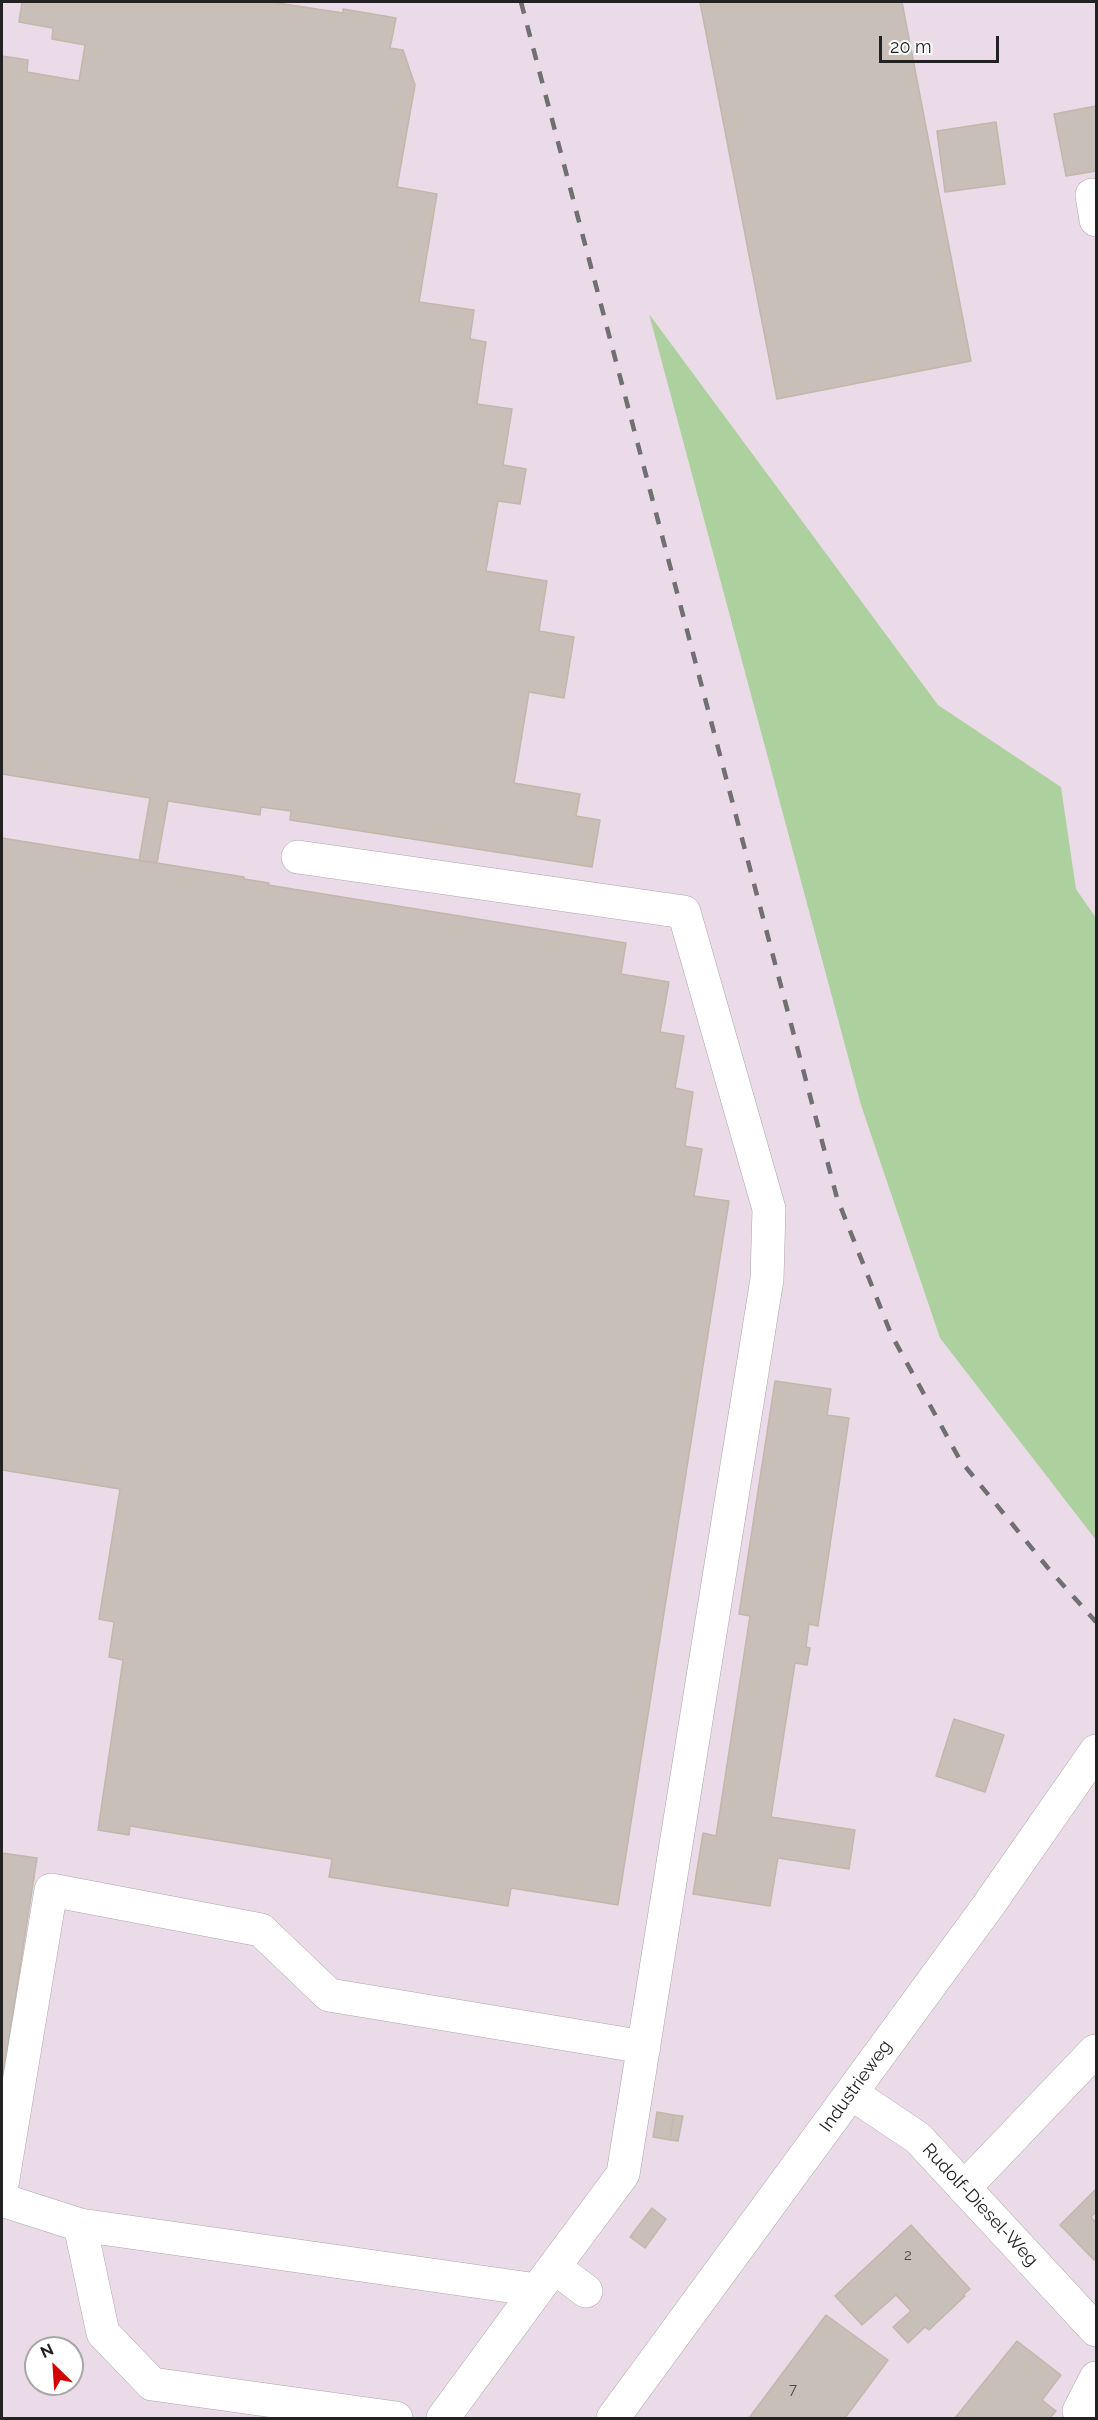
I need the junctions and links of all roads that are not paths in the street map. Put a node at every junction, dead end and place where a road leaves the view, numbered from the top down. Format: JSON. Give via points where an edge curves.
{"nodes":[{"id":1,"x":298,"y":857,"type":"dead end"},
{"id":2,"x":1096,"y":1751,"type":"edge"},
{"id":3,"x":644,"y":2047,"type":"junction"},
{"id":4,"x":1095,"y":2051,"type":"dead end"},
{"id":5,"x":851,"y":2093,"type":"junction"},
{"id":6,"x":2,"y":2185,"type":"edge"},
{"id":7,"x":964,"y":2188,"type":"junction"},
{"id":8,"x":2,"y":2200,"type":"edge"},
{"id":9,"x":80,"y":2225,"type":"junction"},
{"id":10,"x":546,"y":2279,"type":"junction"},
{"id":11,"x":586,"y":2290,"type":"dead end"},
{"id":12,"x":1096,"y":2330,"type":"edge"},
{"id":13,"x":1096,"y":2378,"type":"edge"},
{"id":14,"x":396,"y":2418,"type":"edge"},
{"id":15,"x":443,"y":2418,"type":"edge"},
{"id":16,"x":613,"y":2418,"type":"edge"},
{"id":17,"x":1082,"y":2418,"type":"edge"}],
"edges":[{"from":1,"to":3,"type":"street","via":[[684,912],[769,1209],[767,1279]]},
{"from":2,"to":5,"type":"street","name":"Industrieweg"},
{"from":3,"to":6,"type":"street","via":[[328,1995],[261,1930],[51,1890]]},
{"from":3,"to":10,"type":"street","via":[[623,2174]]},
{"from":4,"to":7,"type":"street"},
{"from":5,"to":7,"type":"street","name":"Rudolf-Diesel-Weg","via":[[918,2139]]},
{"from":5,"to":16,"type":"street","name":"Industrieweg"},
{"from":7,"to":12,"type":"street","name":"Rudolf-Diesel-Weg"},
{"from":8,"to":9,"type":"street"},
{"from":9,"to":10,"type":"street"},
{"from":9,"to":14,"type":"street","via":[[103,2333],[152,2384]]},
{"from":10,"to":11,"type":"street"},
{"from":10,"to":15,"type":"street"},
{"from":13,"to":17,"type":"street","via":[[1079,2411]]}]}
